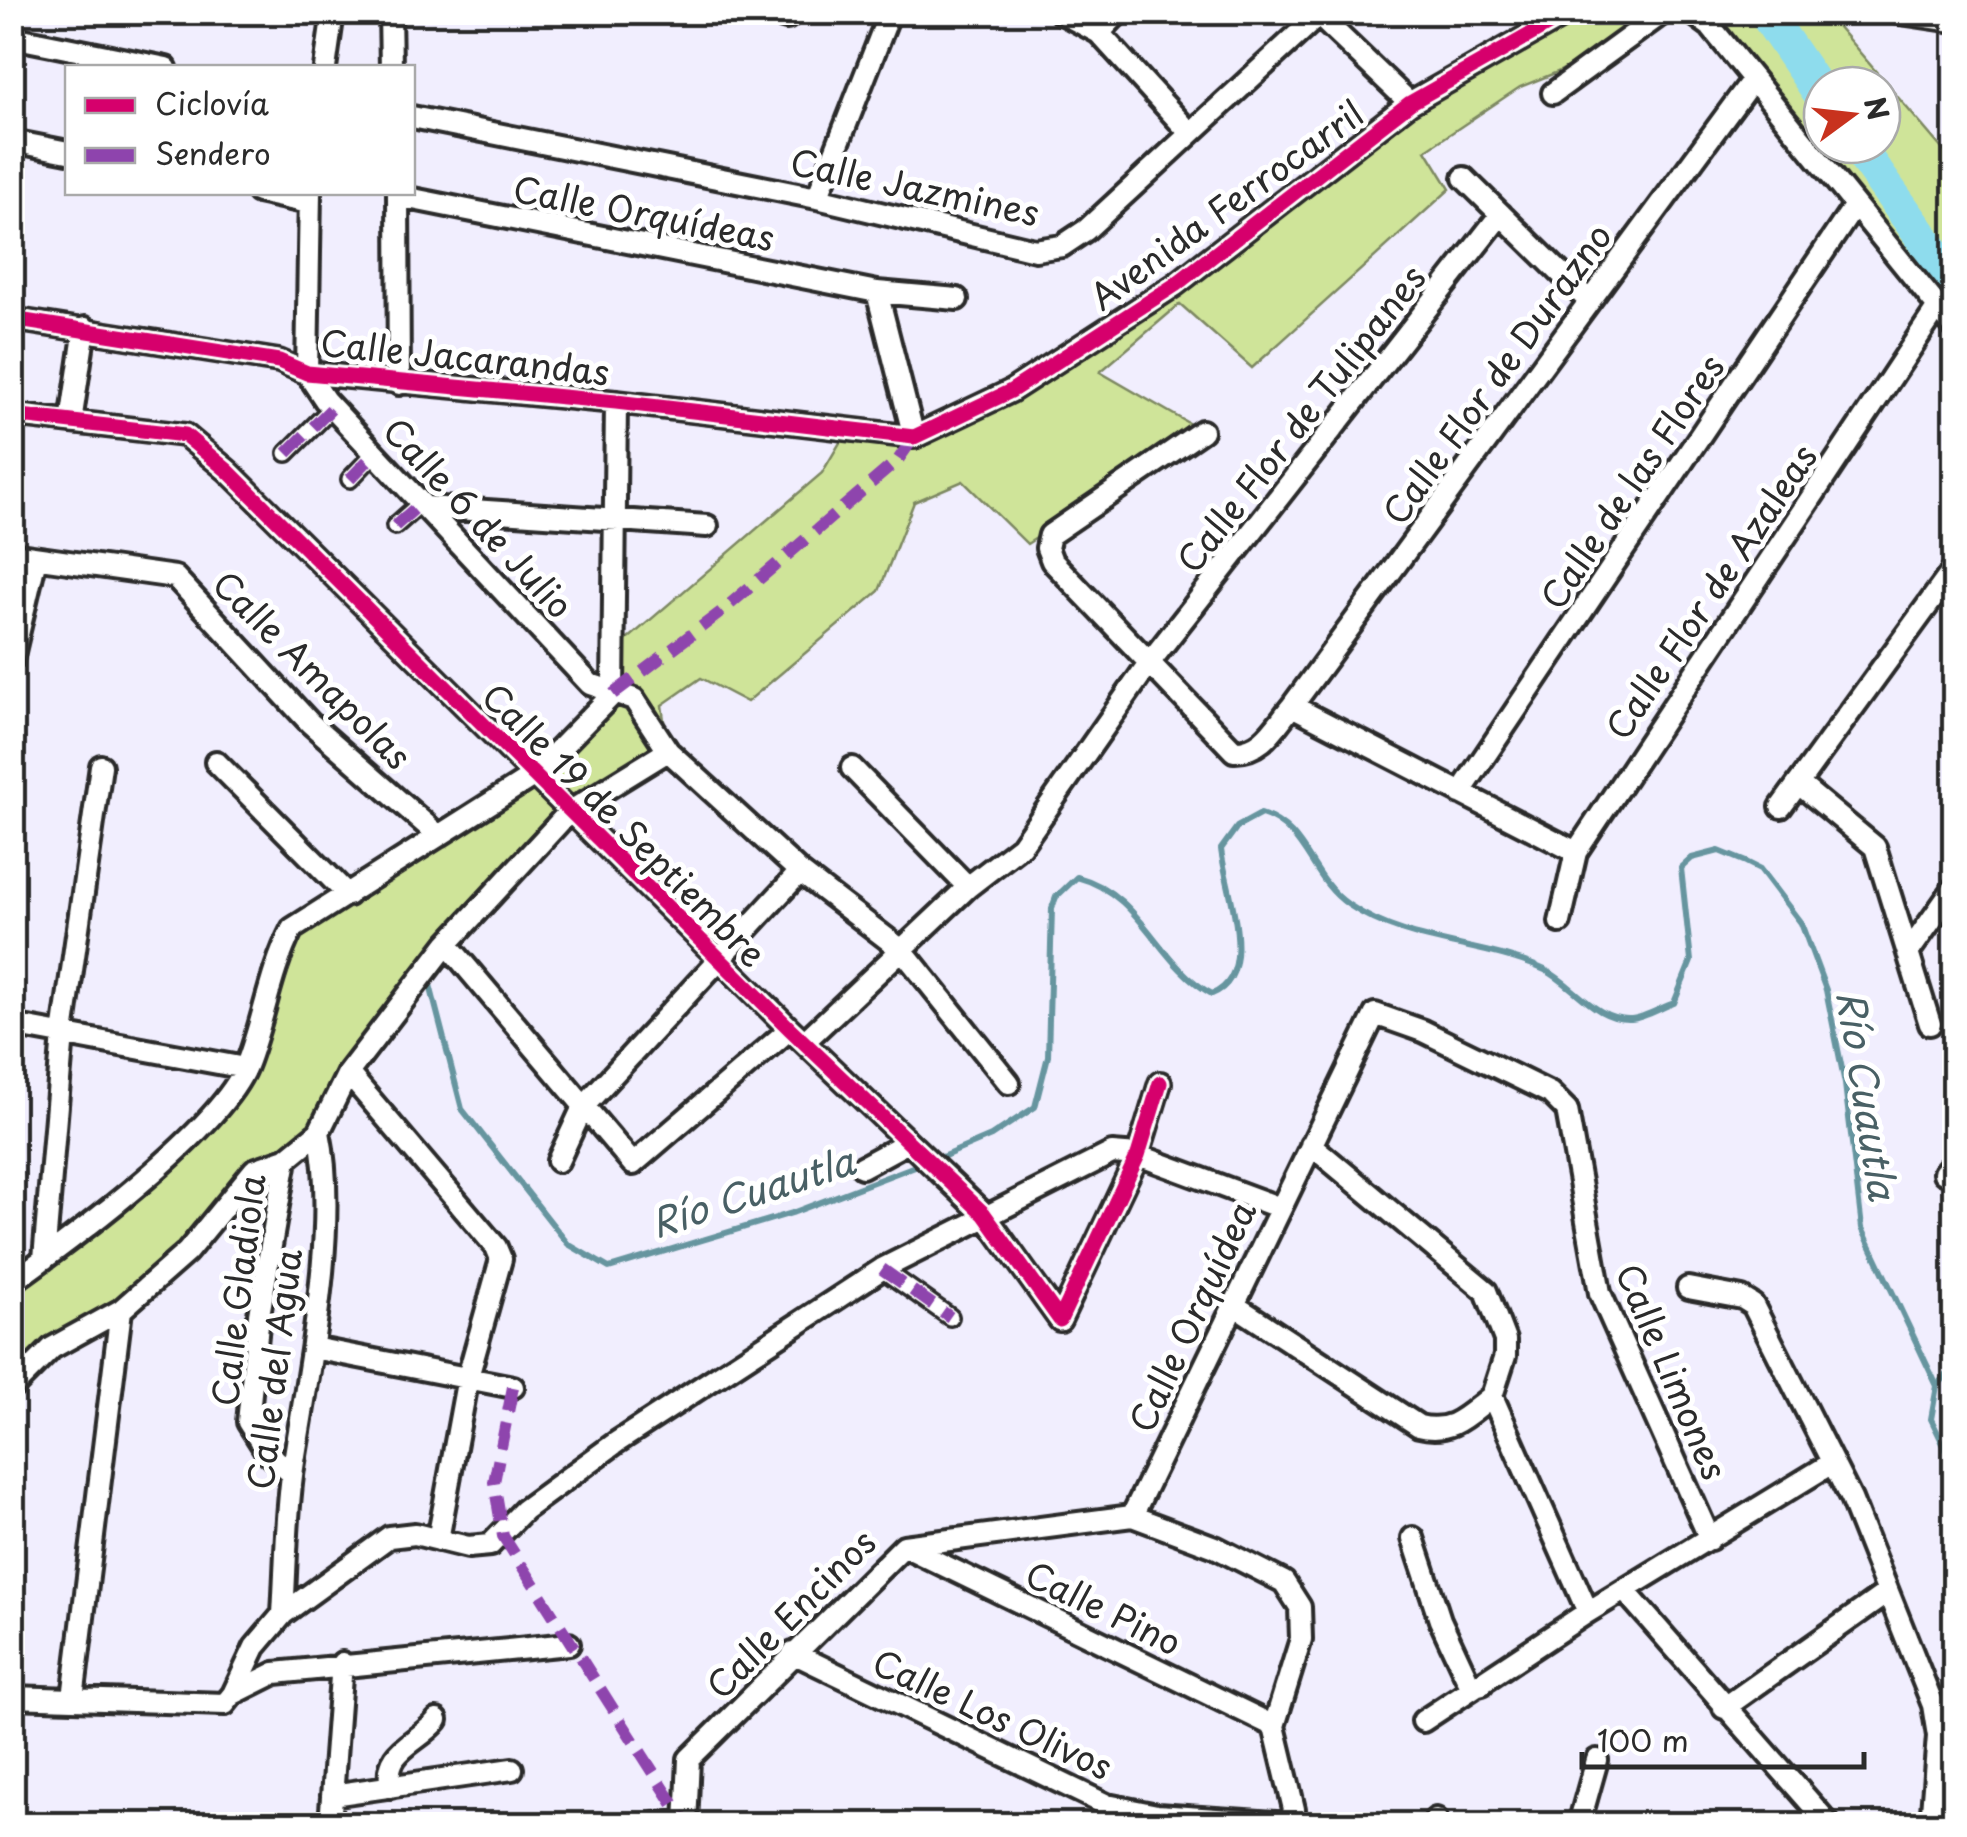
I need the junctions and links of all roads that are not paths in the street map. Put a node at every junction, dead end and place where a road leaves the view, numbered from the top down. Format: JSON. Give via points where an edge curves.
{"nodes":[{"id":1,"x":333,"y":12,"type":"edge"},
{"id":2,"x":390,"y":12,"type":"edge"},
{"id":3,"x":890,"y":12,"type":"edge"},
{"id":4,"x":1060,"y":12,"type":"edge"},
{"id":5,"x":1119,"y":12,"type":"edge"},
{"id":6,"x":1570,"y":12,"type":"edge"},
{"id":7,"x":1664,"y":12,"type":"edge"},
{"id":8,"x":1691,"y":12,"type":"edge"},
{"id":9,"x":1894,"y":12,"type":"edge"},
{"id":10,"x":1318,"y":14,"type":"edge"},
{"id":11,"x":1954,"y":21,"type":"edge"},
{"id":12,"x":1099,"y":32,"type":"junction"},
{"id":13,"x":12,"y":36,"type":"edge"},
{"id":14,"x":152,"y":65,"type":"edge"},
{"id":15,"x":325,"y":65,"type":"edge"},
{"id":16,"x":391,"y":65,"type":"edge"},
{"id":17,"x":1753,"y":79,"type":"junction"},
{"id":18,"x":1552,"y":93,"type":"dead end"},
{"id":19,"x":1410,"y":103,"type":"junction"},
{"id":20,"x":415,"y":118,"type":"edge"},
{"id":21,"x":1190,"y":133,"type":"junction"},
{"id":22,"x":12,"y":141,"type":"edge"},
{"id":23,"x":65,"y":151,"type":"edge"},
{"id":24,"x":1464,"y":178,"type":"dead end"},
{"id":25,"x":284,"y":195,"type":"edge"},
{"id":26,"x":398,"y":195,"type":"edge"},
{"id":27,"x":403,"y":195,"type":"edge"},
{"id":28,"x":309,"y":198,"type":"edge"},
{"id":29,"x":817,"y":198,"type":"junction"},
{"id":30,"x":1855,"y":205,"type":"junction"},
{"id":31,"x":1501,"y":214,"type":"junction"},
{"id":32,"x":877,"y":292,"type":"junction"},
{"id":33,"x":957,"y":299,"type":"dead end"},
{"id":34,"x":1589,"y":301,"type":"junction"},
{"id":35,"x":1938,"y":307,"type":"junction"},
{"id":36,"x":12,"y":319,"type":"edge"},
{"id":37,"x":1954,"y":327,"type":"edge"},
{"id":38,"x":85,"y":328,"type":"junction"},
{"id":39,"x":307,"y":373,"type":"junction"},
{"id":40,"x":399,"y":384,"type":"junction"},
{"id":41,"x":616,"y":402,"type":"junction"},
{"id":42,"x":332,"y":408,"type":"junction"},
{"id":43,"x":12,"y":415,"type":"edge"},
{"id":44,"x":71,"y":422,"type":"junction"},
{"id":45,"x":1202,"y":431,"type":"dead end"},
{"id":46,"x":914,"y":437,"type":"junction"},
{"id":47,"x":287,"y":453,"type":"dead end"},
{"id":48,"x":374,"y":453,"type":"junction"},
{"id":49,"x":350,"y":479,"type":"dead end"},
{"id":50,"x":424,"y":505,"type":"junction"},
{"id":51,"x":617,"y":518,"type":"junction"},
{"id":52,"x":395,"y":526,"type":"dead end"},
{"id":53,"x":707,"y":526,"type":"dead end"},
{"id":54,"x":12,"y":554,"type":"edge"},
{"id":55,"x":36,"y":558,"type":"junction"},
{"id":56,"x":1954,"y":569,"type":"edge"},
{"id":57,"x":12,"y":660,"type":"edge"},
{"id":58,"x":1149,"y":663,"type":"junction"},
{"id":59,"x":613,"y":694,"type":"junction"},
{"id":60,"x":1292,"y":706,"type":"junction"},
{"id":61,"x":668,"y":752,"type":"junction"},
{"id":62,"x":216,"y":762,"type":"dead end"},
{"id":63,"x":101,"y":766,"type":"dead end"},
{"id":64,"x":852,"y":768,"type":"dead end"},
{"id":65,"x":533,"y":776,"type":"junction"},
{"id":66,"x":1799,"y":784,"type":"junction"},
{"id":67,"x":1460,"y":793,"type":"junction"},
{"id":68,"x":1781,"y":807,"type":"dead end"},
{"id":69,"x":569,"y":812,"type":"junction"},
{"id":70,"x":439,"y":836,"type":"junction"},
{"id":71,"x":1576,"y":852,"type":"junction"},
{"id":72,"x":800,"y":872,"type":"junction"},
{"id":73,"x":968,"y":887,"type":"junction"},
{"id":74,"x":1954,"y":888,"type":"edge"},
{"id":75,"x":348,"y":896,"type":"junction"},
{"id":76,"x":1560,"y":922,"type":"dead end"},
{"id":77,"x":447,"y":944,"type":"junction"},
{"id":78,"x":902,"y":951,"type":"junction"},
{"id":79,"x":1908,"y":954,"type":"junction"},
{"id":80,"x":717,"y":957,"type":"junction"},
{"id":81,"x":1930,"y":1024,"type":"dead end"},
{"id":82,"x":12,"y":1025,"type":"edge"},
{"id":83,"x":63,"y":1034,"type":"junction"},
{"id":84,"x":797,"y":1036,"type":"junction"},
{"id":85,"x":245,"y":1068,"type":"junction"},
{"id":86,"x":348,"y":1073,"type":"junction"},
{"id":87,"x":1160,"y":1083,"type":"dead end"},
{"id":88,"x":1010,"y":1084,"type":"dead end"},
{"id":89,"x":583,"y":1106,"type":"junction"},
{"id":90,"x":319,"y":1132,"type":"junction"},
{"id":91,"x":908,"y":1142,"type":"junction"},
{"id":92,"x":1311,"y":1145,"type":"junction"},
{"id":93,"x":1138,"y":1155,"type":"junction"},
{"id":94,"x":286,"y":1159,"type":"junction"},
{"id":95,"x":558,"y":1161,"type":"dead end"},
{"id":96,"x":862,"y":1167,"type":"dead end"},
{"id":97,"x":1278,"y":1207,"type":"junction"},
{"id":98,"x":984,"y":1214,"type":"junction"},
{"id":99,"x":44,"y":1259,"type":"junction"},
{"id":100,"x":882,"y":1269,"type":"junction"},
{"id":101,"x":12,"y":1282,"type":"edge"},
{"id":102,"x":1688,"y":1288,"type":"dead end"},
{"id":103,"x":1234,"y":1304,"type":"junction"},
{"id":104,"x":122,"y":1310,"type":"junction"},
{"id":105,"x":950,"y":1317,"type":"dead end"},
{"id":106,"x":313,"y":1348,"type":"junction"},
{"id":107,"x":468,"y":1377,"type":"junction"},
{"id":108,"x":513,"y":1387,"type":"dead end"},
{"id":109,"x":12,"y":1388,"type":"edge"},
{"id":110,"x":1492,"y":1396,"type":"junction"},
{"id":111,"x":1832,"y":1463,"type":"junction"},
{"id":112,"x":292,"y":1474,"type":"junction"},
{"id":113,"x":1132,"y":1516,"type":"junction"},
{"id":114,"x":1413,"y":1538,"type":"dead end"},
{"id":115,"x":1710,"y":1539,"type":"junction"},
{"id":116,"x":438,"y":1540,"type":"junction"},
{"id":117,"x":904,"y":1546,"type":"junction"},
{"id":118,"x":1624,"y":1590,"type":"junction"},
{"id":119,"x":1888,"y":1592,"type":"junction"},
{"id":120,"x":1588,"y":1612,"type":"junction"},
{"id":121,"x":283,"y":1614,"type":"junction"},
{"id":122,"x":569,"y":1644,"type":"dead end"},
{"id":123,"x":254,"y":1648,"type":"junction"},
{"id":124,"x":793,"y":1653,"type":"junction"},
{"id":125,"x":342,"y":1663,"type":"junction"},
{"id":126,"x":275,"y":1673,"type":"junction"},
{"id":127,"x":1482,"y":1684,"type":"junction"},
{"id":128,"x":233,"y":1694,"type":"junction"},
{"id":129,"x":12,"y":1697,"type":"edge"},
{"id":130,"x":73,"y":1698,"type":"junction"},
{"id":131,"x":1724,"y":1708,"type":"junction"},
{"id":132,"x":437,"y":1720,"type":"dead end"},
{"id":133,"x":1422,"y":1722,"type":"dead end"},
{"id":134,"x":1274,"y":1726,"type":"junction"},
{"id":135,"x":1597,"y":1760,"type":"dead end"},
{"id":136,"x":512,"y":1769,"type":"dead end"},
{"id":137,"x":391,"y":1787,"type":"junction"},
{"id":138,"x":332,"y":1796,"type":"junction"},
{"id":139,"x":686,"y":1823,"type":"edge"},
{"id":140,"x":330,"y":1824,"type":"edge"},
{"id":141,"x":656,"y":1824,"type":"edge"},
{"id":142,"x":1290,"y":1824,"type":"edge"},
{"id":143,"x":1579,"y":1824,"type":"edge"},
{"id":144,"x":1829,"y":1824,"type":"edge"},
{"id":145,"x":1931,"y":1824,"type":"edge"}],
"edges":[{"from":1,"to":15,"type":"street"},
{"from":2,"to":16,"type":"street"},
{"from":3,"to":29,"type":"street"},
{"from":4,"to":12,"type":"street"},
{"from":5,"to":12,"type":"street"},
{"from":6,"to":19,"type":"street","name":"Avenida Ferrocarril"},
{"from":7,"to":18,"type":"street"},
{"from":8,"to":17,"type":"street"},
{"from":9,"to":11,"type":"street"},
{"from":10,"to":19,"type":"street"},
{"from":10,"to":21,"type":"street","name":"Calle Jazmines"},
{"from":12,"to":21,"type":"street"},
{"from":13,"to":14,"type":"street"},
{"from":17,"to":30,"type":"street"},
{"from":17,"to":34,"type":"street","name":"Calle Flor de Durazno"},
{"from":19,"to":46,"type":"street","name":"Avenida Ferrocarril","via":[[1175,285],[1011,391]]},
{"from":20,"to":29,"type":"street","name":"Calle Jazmines"},
{"from":21,"to":29,"type":"street","name":"Calle Jazmines","via":[[1062,246],[1035,250]]},
{"from":22,"to":23,"type":"street"},
{"from":24,"to":31,"type":"street"},
{"from":25,"to":28,"type":"street"},
{"from":26,"to":40,"type":"street"},
{"from":27,"to":32,"type":"street","name":"Calle Orquídeas"},
{"from":28,"to":39,"type":"street"},
{"from":30,"to":35,"type":"street"},
{"from":30,"to":67,"type":"street","name":"Calle de las Flores"},
{"from":31,"to":34,"type":"street"},
{"from":31,"to":58,"type":"street","name":"Calle Flor de Tulipanes"},
{"from":32,"to":33,"type":"street","name":"Calle Orquídeas"},
{"from":32,"to":46,"type":"street"},
{"from":34,"to":60,"type":"street","name":"Calle Flor de Durazno"},
{"from":35,"to":37,"type":"street"},
{"from":35,"to":71,"type":"street","name":"Calle Flor de Azaleas"},
{"from":36,"to":38,"type":"street","name":"Calle Jacarandas"},
{"from":38,"to":39,"type":"street","name":"Calle Jacarandas","via":[[279,361]]},
{"from":38,"to":44,"type":"street"},
{"from":39,"to":40,"type":"street","name":"Calle Jacarandas"},
{"from":39,"to":42,"type":"street","name":"Calle 6 de Julio"},
{"from":40,"to":41,"type":"street","name":"Calle Jacarandas"},
{"from":41,"to":46,"type":"street","name":"Calle Jacarandas"},
{"from":41,"to":51,"type":"street"},
{"from":42,"to":47,"type":"street"},
{"from":42,"to":48,"type":"street","name":"Calle 6 de Julio"},
{"from":43,"to":44,"type":"street","name":"Calle 19 de Septiembre"},
{"from":44,"to":65,"type":"street","name":"Calle 19 de Septiembre","via":[[186,435]]},
{"from":45,"to":58,"type":"street","via":[[1050,535],[1047,548]]},
{"from":48,"to":49,"type":"street"},
{"from":48,"to":50,"type":"street","name":"Calle 6 de Julio"},
{"from":50,"to":51,"type":"street"},
{"from":50,"to":52,"type":"street"},
{"from":50,"to":59,"type":"street","name":"Calle 6 de Julio","via":[[590,684]]},
{"from":51,"to":53,"type":"street"},
{"from":51,"to":59,"type":"street"},
{"from":54,"to":55,"type":"street","name":"Calle Amapolas"},
{"from":55,"to":57,"type":"street"},
{"from":55,"to":70,"type":"street","name":"Calle Amapolas","via":[[175,577],[310,723]]},
{"from":56,"to":66,"type":"street"},
{"from":58,"to":60,"type":"street","name":"Calle Flor de Durazno","via":[[1234,751],[1257,748]]},
{"from":58,"to":73,"type":"street","name":"Calle Flor de Tulipanes","via":[[1021,846]]},
{"from":59,"to":61,"type":"street","name":"Calle 6 de Julio","via":[[634,699]]},
{"from":59,"to":65,"type":"street"},
{"from":60,"to":67,"type":"street"},
{"from":61,"to":69,"type":"street"},
{"from":61,"to":72,"type":"street","name":"Calle 6 de Julio"},
{"from":62,"to":75,"type":"street"},
{"from":63,"to":83,"type":"street"},
{"from":64,"to":73,"type":"street"},
{"from":65,"to":69,"type":"street","name":"Calle 19 de Septiembre"},
{"from":65,"to":70,"type":"street"},
{"from":66,"to":68,"type":"street"},
{"from":66,"to":79,"type":"street","via":[[1875,847]]},
{"from":67,"to":71,"type":"street"},
{"from":69,"to":77,"type":"street"},
{"from":69,"to":80,"type":"street","name":"Calle 19 de Septiembre"},
{"from":70,"to":75,"type":"street"},
{"from":71,"to":76,"type":"street","name":"Calle Flor de Azaleas"},
{"from":72,"to":78,"type":"street","name":"Calle 6 de Julio"},
{"from":72,"to":80,"type":"street"},
{"from":73,"to":78,"type":"street","name":"Calle Flor de Tulipanes"},
{"from":74,"to":79,"type":"street"},
{"from":75,"to":85,"type":"street","via":[[292,929],[274,965]]},
{"from":77,"to":86,"type":"street"},
{"from":77,"to":89,"type":"street"},
{"from":78,"to":84,"type":"street","name":"Calle Flor de Tulipanes"},
{"from":78,"to":88,"type":"street","name":"Calle 6 de Julio"},
{"from":79,"to":81,"type":"street"},
{"from":80,"to":84,"type":"street","name":"Calle 19 de Septiembre"},
{"from":80,"to":89,"type":"street"},
{"from":82,"to":83,"type":"street"},
{"from":83,"to":85,"type":"street"},
{"from":83,"to":99,"type":"street"},
{"from":84,"to":89,"type":"street","name":"Calle Flor de Tulipanes","via":[[634,1164]]},
{"from":84,"to":91,"type":"street","name":"Calle 19 de Septiembre"},
{"from":85,"to":99,"type":"street","via":[[219,1106],[132,1190]]},
{"from":86,"to":90,"type":"street"},
{"from":86,"to":107,"type":"street","via":[[496,1247],[500,1274]]},
{"from":87,"to":93,"type":"street"},
{"from":89,"to":95,"type":"street"},
{"from":90,"to":94,"type":"street"},
{"from":90,"to":106,"type":"street","name":"Calle del Agua","via":[[327,1170]]},
{"from":91,"to":96,"type":"street"},
{"from":91,"to":98,"type":"street","name":"Calle 19 de Septiembre"},
{"from":92,"to":97,"type":"street","name":"Calle Orquídea"},
{"from":92,"to":110,"type":"street","via":[[1486,1291],[1505,1356]]},
{"from":92,"to":115,"type":"street","name":"Calle Limones","via":[[1375,1014],[1423,1031],[1558,1102],[1572,1128],[1600,1294]]},
{"from":93,"to":97,"type":"street"},
{"from":93,"to":98,"type":"street","via":[[1112,1153]]},
{"from":93,"to":98,"type":"street","name":"Calle 19 de Septiembre","via":[[1060,1320]]},
{"from":94,"to":104,"type":"street","via":[[254,1170],[187,1252]]},
{"from":94,"to":112,"type":"street","name":"Calle Gladiola","via":[[248,1422]]},
{"from":97,"to":103,"type":"street","name":"Calle Orquídea"},
{"from":98,"to":100,"type":"street"},
{"from":99,"to":101,"type":"street"},
{"from":100,"to":105,"type":"street"},
{"from":100,"to":116,"type":"street","via":[[618,1442],[524,1510],[490,1545]]},
{"from":102,"to":111,"type":"street","via":[[1753,1305]]},
{"from":103,"to":110,"type":"street","via":[[1419,1426],[1452,1428]]},
{"from":103,"to":113,"type":"street","name":"Calle Orquídea"},
{"from":104,"to":109,"type":"street","via":[[52,1348]]},
{"from":104,"to":130,"type":"street"},
{"from":106,"to":107,"type":"street"},
{"from":106,"to":112,"type":"street","name":"Calle del Agua"},
{"from":107,"to":108,"type":"street"},
{"from":107,"to":116,"type":"street"},
{"from":110,"to":120,"type":"street"},
{"from":111,"to":115,"type":"street"},
{"from":111,"to":119,"type":"street"},
{"from":112,"to":121,"type":"street","name":"Calle del Agua"},
{"from":113,"to":117,"type":"street","name":"Calle Encinos"},
{"from":113,"to":134,"type":"street","name":"Calle Encinos","via":[[1215,1546],[1284,1582],[1300,1607],[1300,1639]]},
{"from":114,"to":127,"type":"street","via":[[1470,1687]]},
{"from":115,"to":118,"type":"street"},
{"from":116,"to":121,"type":"street","via":[[415,1534],[389,1538]]},
{"from":117,"to":124,"type":"street","name":"Calle Encinos"},
{"from":117,"to":134,"type":"street","name":"Calle Pino"},
{"from":118,"to":120,"type":"street"},
{"from":118,"to":131,"type":"street"},
{"from":119,"to":131,"type":"street"},
{"from":119,"to":145,"type":"street","via":[[1933,1705],[1938,1736]]},
{"from":120,"to":127,"type":"street"},
{"from":121,"to":123,"type":"street"},
{"from":122,"to":125,"type":"street"},
{"from":123,"to":126,"type":"street"},
{"from":123,"to":128,"type":"street"},
{"from":124,"to":139,"type":"street","name":"Calle Encinos","via":[[689,1759]]},
{"from":124,"to":142,"type":"street","name":"Calle Los Olivos","via":[[1107,1804]]},
{"from":125,"to":126,"type":"street"},
{"from":125,"to":138,"type":"street"},
{"from":126,"to":128,"type":"street"},
{"from":127,"to":133,"type":"street"},
{"from":128,"to":130,"type":"street","via":[[225,1704]]},
{"from":129,"to":130,"type":"street"},
{"from":131,"to":144,"type":"street"},
{"from":132,"to":137,"type":"street","via":[[392,1759]]},
{"from":134,"to":142,"type":"street","via":[[1294,1808]]},
{"from":135,"to":143,"type":"street"},
{"from":136,"to":137,"type":"street"},
{"from":137,"to":138,"type":"street"},
{"from":138,"to":140,"type":"street"},
{"from":139,"to":141,"type":"street"}]}
